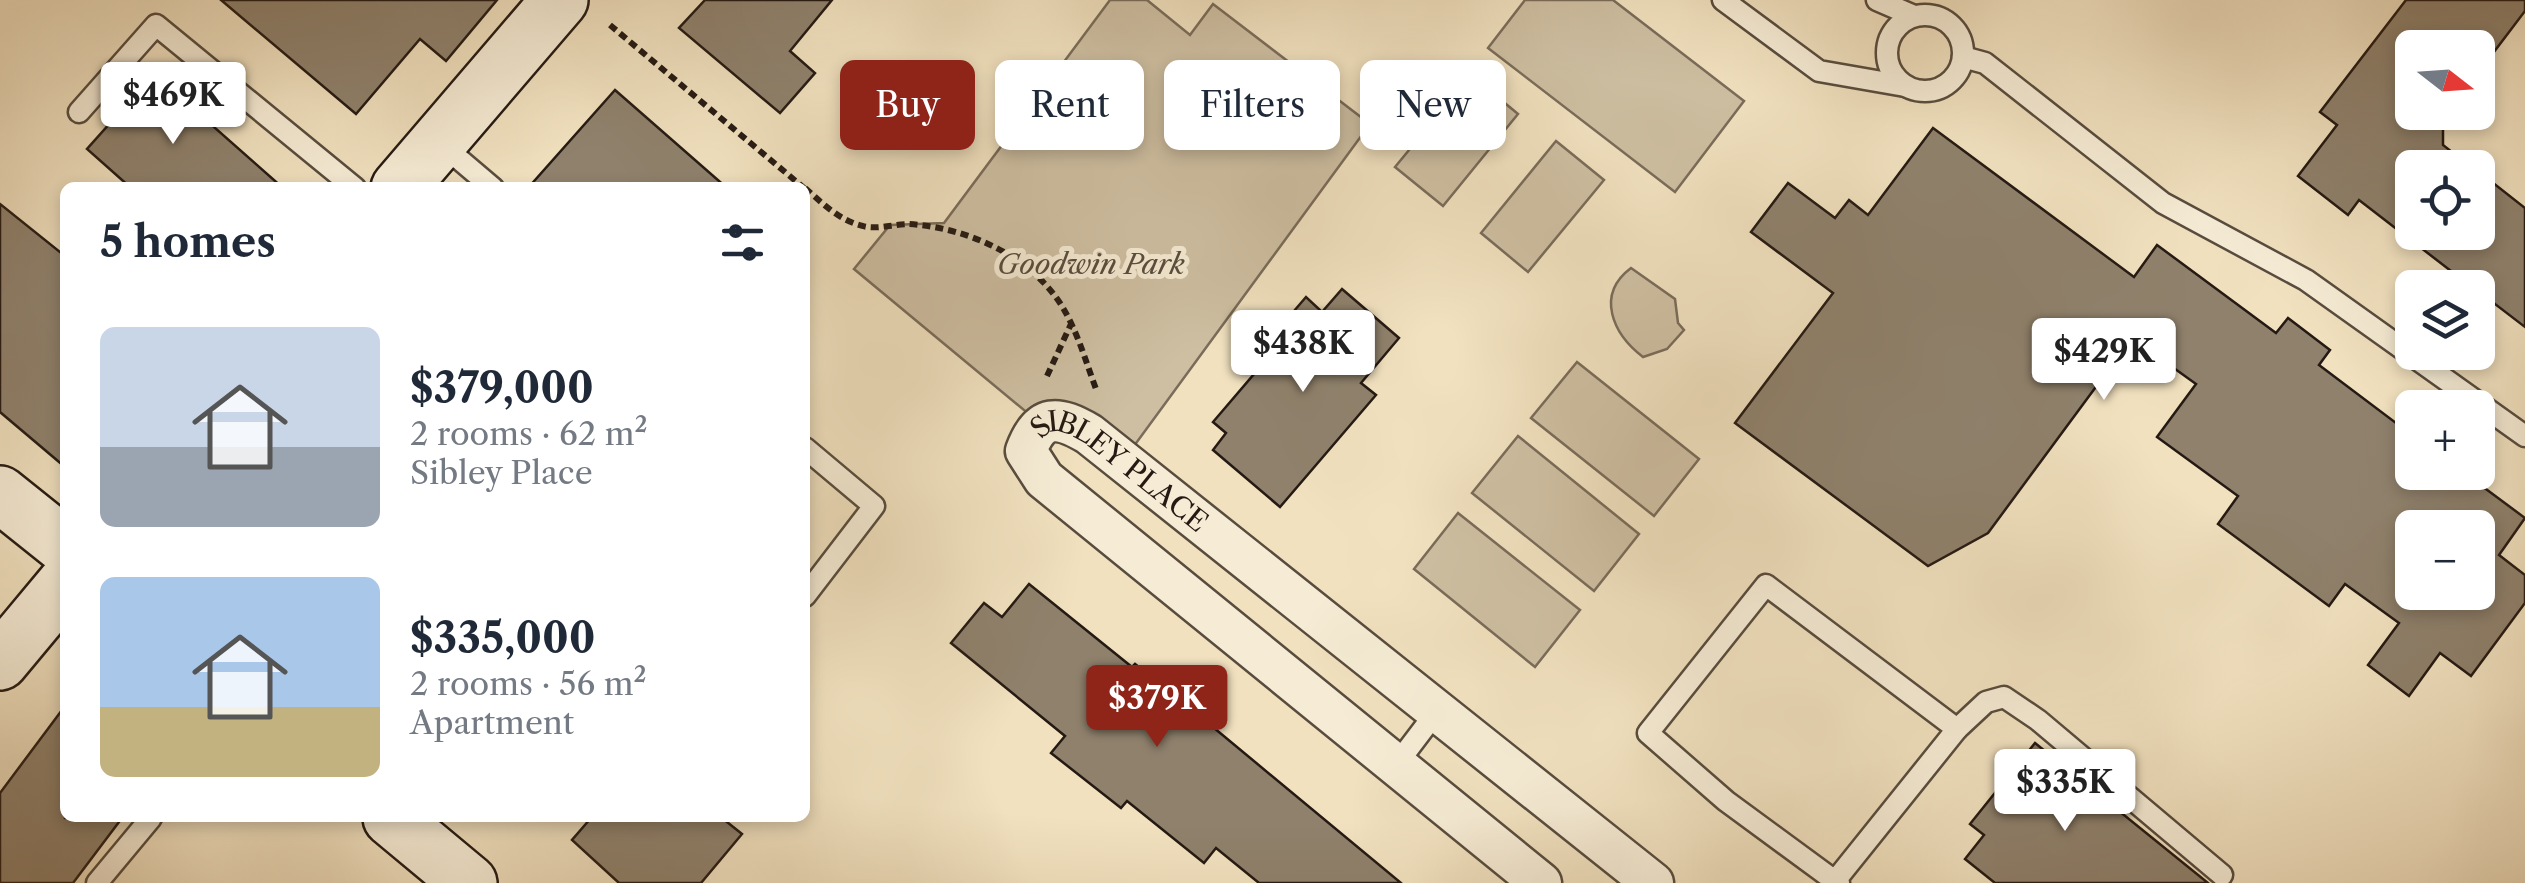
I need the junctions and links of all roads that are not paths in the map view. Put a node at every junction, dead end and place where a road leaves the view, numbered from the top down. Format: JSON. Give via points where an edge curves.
{"nodes":[{"id":1,"x":560,"y":0,"type":"edge"},
{"id":2,"x":1723,"y":0,"type":"edge"},
{"id":3,"x":1877,"y":0,"type":"edge"},
{"id":4,"x":1924,"y":10,"type":"edge"},
{"id":5,"x":1963,"y":56,"type":"junction"},
{"id":6,"x":1904,"y":86,"type":"junction"},
{"id":7,"x":80,"y":112,"type":"dead end"},
{"id":8,"x":438,"y":142,"type":"junction"},
{"id":9,"x":348,"y":182,"type":"edge"},
{"id":10,"x":404,"y":182,"type":"edge"},
{"id":11,"x":486,"y":182,"type":"edge"},
{"id":12,"x":2525,"y":436,"type":"edge"},
{"id":13,"x":810,"y":452,"type":"edge"},
{"id":14,"x":0,"y":494,"type":"edge"},
{"id":15,"x":60,"y":542,"type":"edge"},
{"id":16,"x":810,"y":589,"type":"edge"},
{"id":17,"x":60,"y":590,"type":"edge"},
{"id":18,"x":0,"y":662,"type":"edge"},
{"id":19,"x":1438,"y":711,"type":"junction"},
{"id":20,"x":1957,"y":729,"type":"junction"},
{"id":21,"x":1396,"y":766,"type":"junction"},
{"id":22,"x":148,"y":822,"type":"edge"},
{"id":23,"x":396,"y":822,"type":"edge"},
{"id":24,"x":2222,"y":875,"type":"dead end"},
{"id":25,"x":1837,"y":882,"type":"edge"},
{"id":26,"x":97,"y":883,"type":"edge"},
{"id":27,"x":469,"y":883,"type":"edge"},
{"id":28,"x":1542,"y":883,"type":"edge"},
{"id":29,"x":1653,"y":883,"type":"edge"}],
"edges":[{"from":1,"to":8,"type":"street"},
{"from":2,"to":6,"type":"lane","via":[[1819,71]]},
{"from":3,"to":4,"type":"lane"},
{"from":4,"to":5,"type":"lane","via":[[1951,25]]},
{"from":4,"to":6,"type":"lane","via":[[1902,22],[1888,42],[1889,67]]},
{"from":5,"to":6,"type":"lane","via":[[1958,73],[1940,89]]},
{"from":5,"to":12,"type":"lane","via":[[1985,63],[2163,204],[2306,280]]},
{"from":7,"to":9,"type":"lane","via":[[156,24]]},
{"from":8,"to":10,"type":"street"},
{"from":8,"to":11,"type":"lane"},
{"from":13,"to":16,"type":"lane","via":[[874,506]]},
{"from":14,"to":15,"type":"street"},
{"from":17,"to":18,"type":"street"},
{"from":19,"to":21,"type":"lane"},
{"from":19,"to":21,"type":"street","name":"SIBLEY PLACE","via":[[1090,434],[1066,421],[1047,421],[1033,432],[1026,451],[1044,480]]},
{"from":19,"to":29,"type":"street","name":"SIBLEY PLACE"},
{"from":20,"to":24,"type":"lane","via":[[1986,702],[2004,697]]},
{"from":20,"to":25,"type":"lane"},
{"from":20,"to":25,"type":"lane","via":[[1766,585],[1648,733],[1726,801]]},
{"from":21,"to":28,"type":"street","name":"SIBLEY PLACE"},
{"from":22,"to":26,"type":"lane"},
{"from":23,"to":27,"type":"street"}]}
